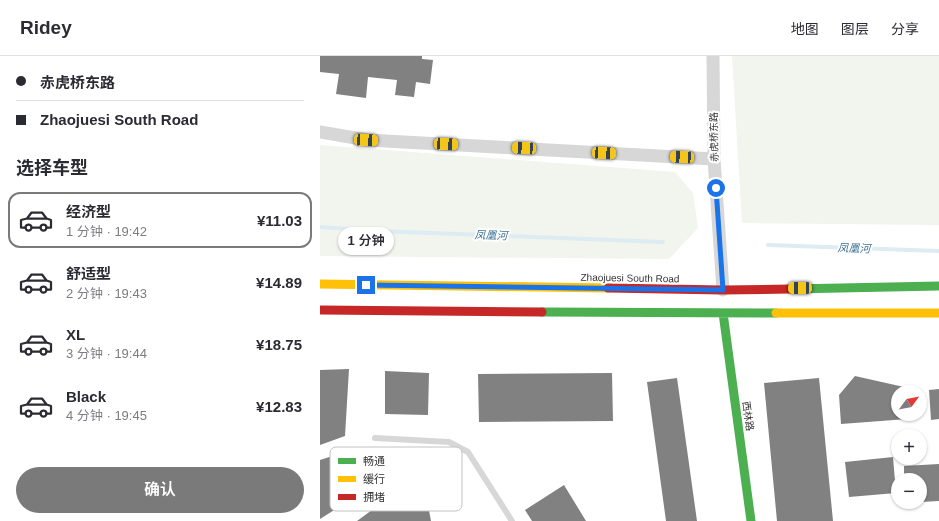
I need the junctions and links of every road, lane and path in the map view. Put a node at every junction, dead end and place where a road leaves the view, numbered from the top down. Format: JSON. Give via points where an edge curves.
{"nodes":[{"id":1,"x":713,"y":56,"type":"edge"},
{"id":2,"x":320,"y":132,"type":"edge"},
{"id":3,"x":714,"y":159,"type":"junction"},
{"id":4,"x":320,"y":284,"type":"edge"},
{"id":5,"x":939,"y":286,"type":"edge"},
{"id":6,"x":723,"y":290,"type":"junction"},
{"id":7,"x":320,"y":310,"type":"edge"},
{"id":8,"x":723,"y":313,"type":"junction"},
{"id":9,"x":939,"y":313,"type":"edge"},
{"id":10,"x":375,"y":438,"type":"dead end"},
{"id":11,"x":458,"y":447,"type":"edge"},
{"id":12,"x":462,"y":449,"type":"edge"},
{"id":13,"x":512,"y":521,"type":"edge"},
{"id":14,"x":751,"y":521,"type":"edge"}],
"edges":[{"from":1,"to":3,"type":"street","name":"赤虎桥东路"},
{"from":2,"to":3,"type":"street","via":[[366,140]]},
{"from":3,"to":6,"type":"street","name":"赤虎桥东路"},
{"from":4,"to":6,"type":"main road","name":"Zhaojuesi South Road"},
{"from":5,"to":6,"type":"main road","name":"Zhaojuesi South Road"},
{"from":7,"to":8,"type":"main road"},
{"from":8,"to":9,"type":"main road"},
{"from":8,"to":14,"type":"main road","name":"西林路"},
{"from":10,"to":11,"type":"lane","via":[[449,442]]},
{"from":12,"to":13,"type":"lane","via":[[468,452]]}]}
